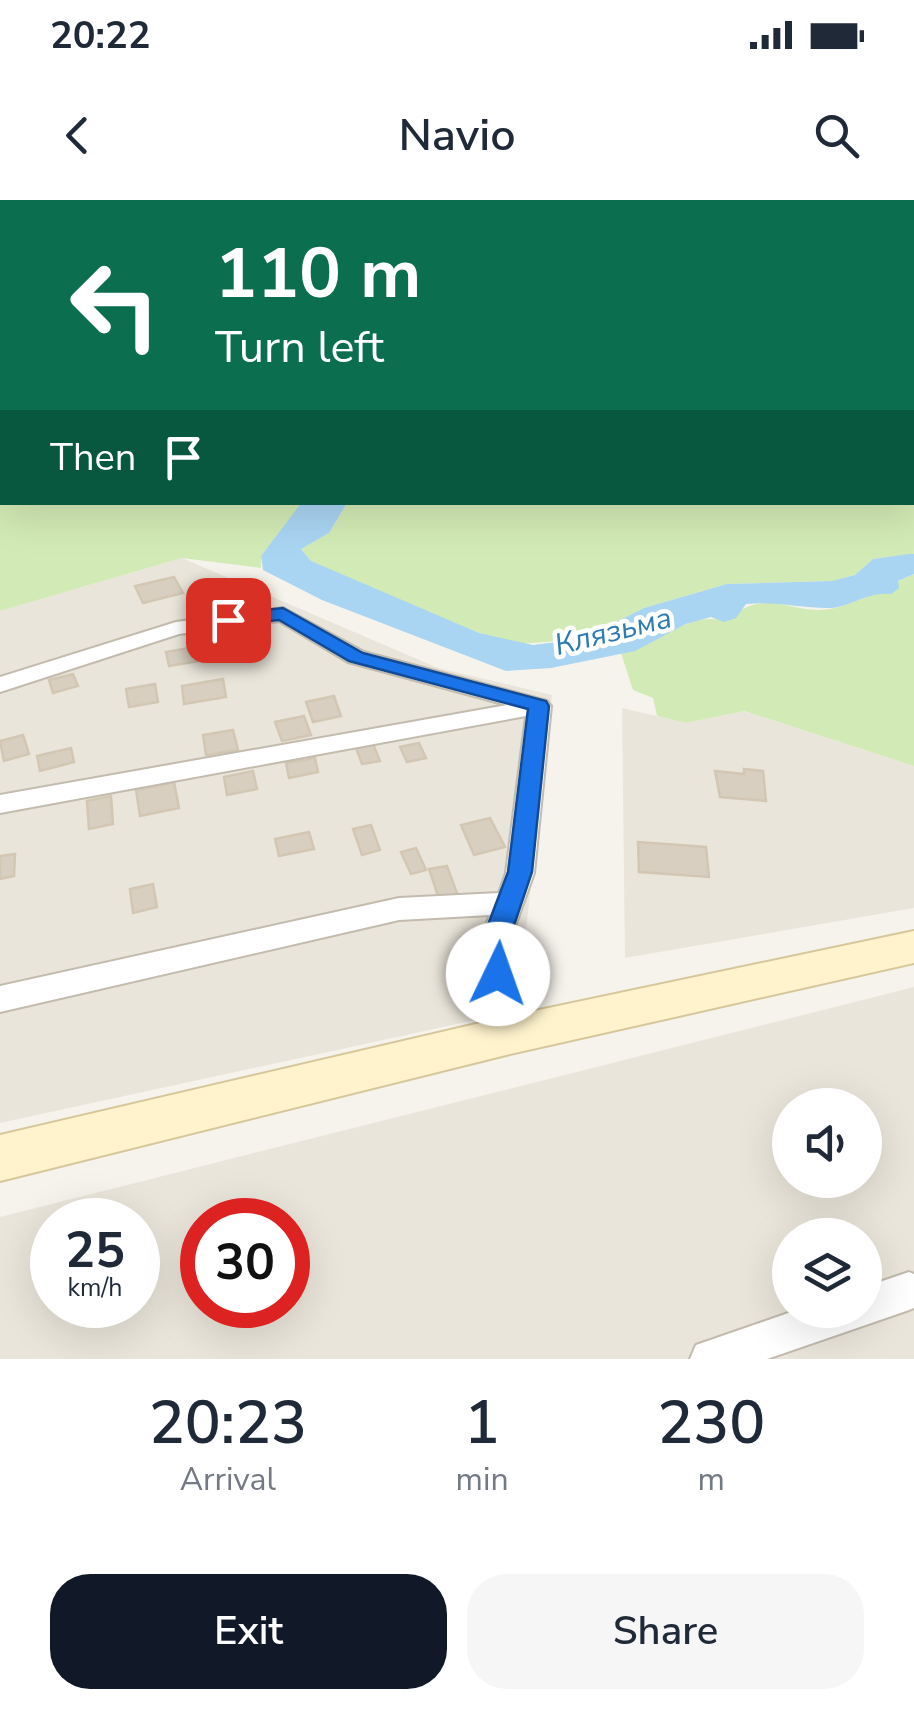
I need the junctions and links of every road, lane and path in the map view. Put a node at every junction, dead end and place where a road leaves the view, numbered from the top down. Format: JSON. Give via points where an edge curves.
{"nodes":[{"id":1,"x":0,"y":685,"type":"edge"},
{"id":2,"x":539,"y":706,"type":"junction"},
{"id":3,"x":0,"y":804,"type":"edge"},
{"id":4,"x":509,"y":903,"type":"junction"},
{"id":5,"x":914,"y":947,"type":"edge"},
{"id":6,"x":0,"y":999,"type":"edge"},
{"id":7,"x":506,"y":1036,"type":"junction"},
{"id":8,"x":0,"y":1158,"type":"edge"},
{"id":9,"x":909,"y":1292,"type":"dead end"},
{"id":10,"x":882,"y":1301,"type":"edge"},
{"id":11,"x":801,"y":1328,"type":"edge"},
{"id":12,"x":710,"y":1359,"type":"edge"}],
"edges":[{"from":1,"to":2,"type":"street","via":[[176,628],[283,614],[356,657]]},
{"from":2,"to":3,"type":"street"},
{"from":2,"to":4,"type":"street","via":[[520,872]]},
{"from":4,"to":6,"type":"street","via":[[399,909]]},
{"from":4,"to":7,"type":"street","via":[[494,943]]},
{"from":5,"to":7,"type":"street"},
{"from":7,"to":8,"type":"street"},
{"from":9,"to":10,"type":"street"},
{"from":11,"to":12,"type":"street"}]}
